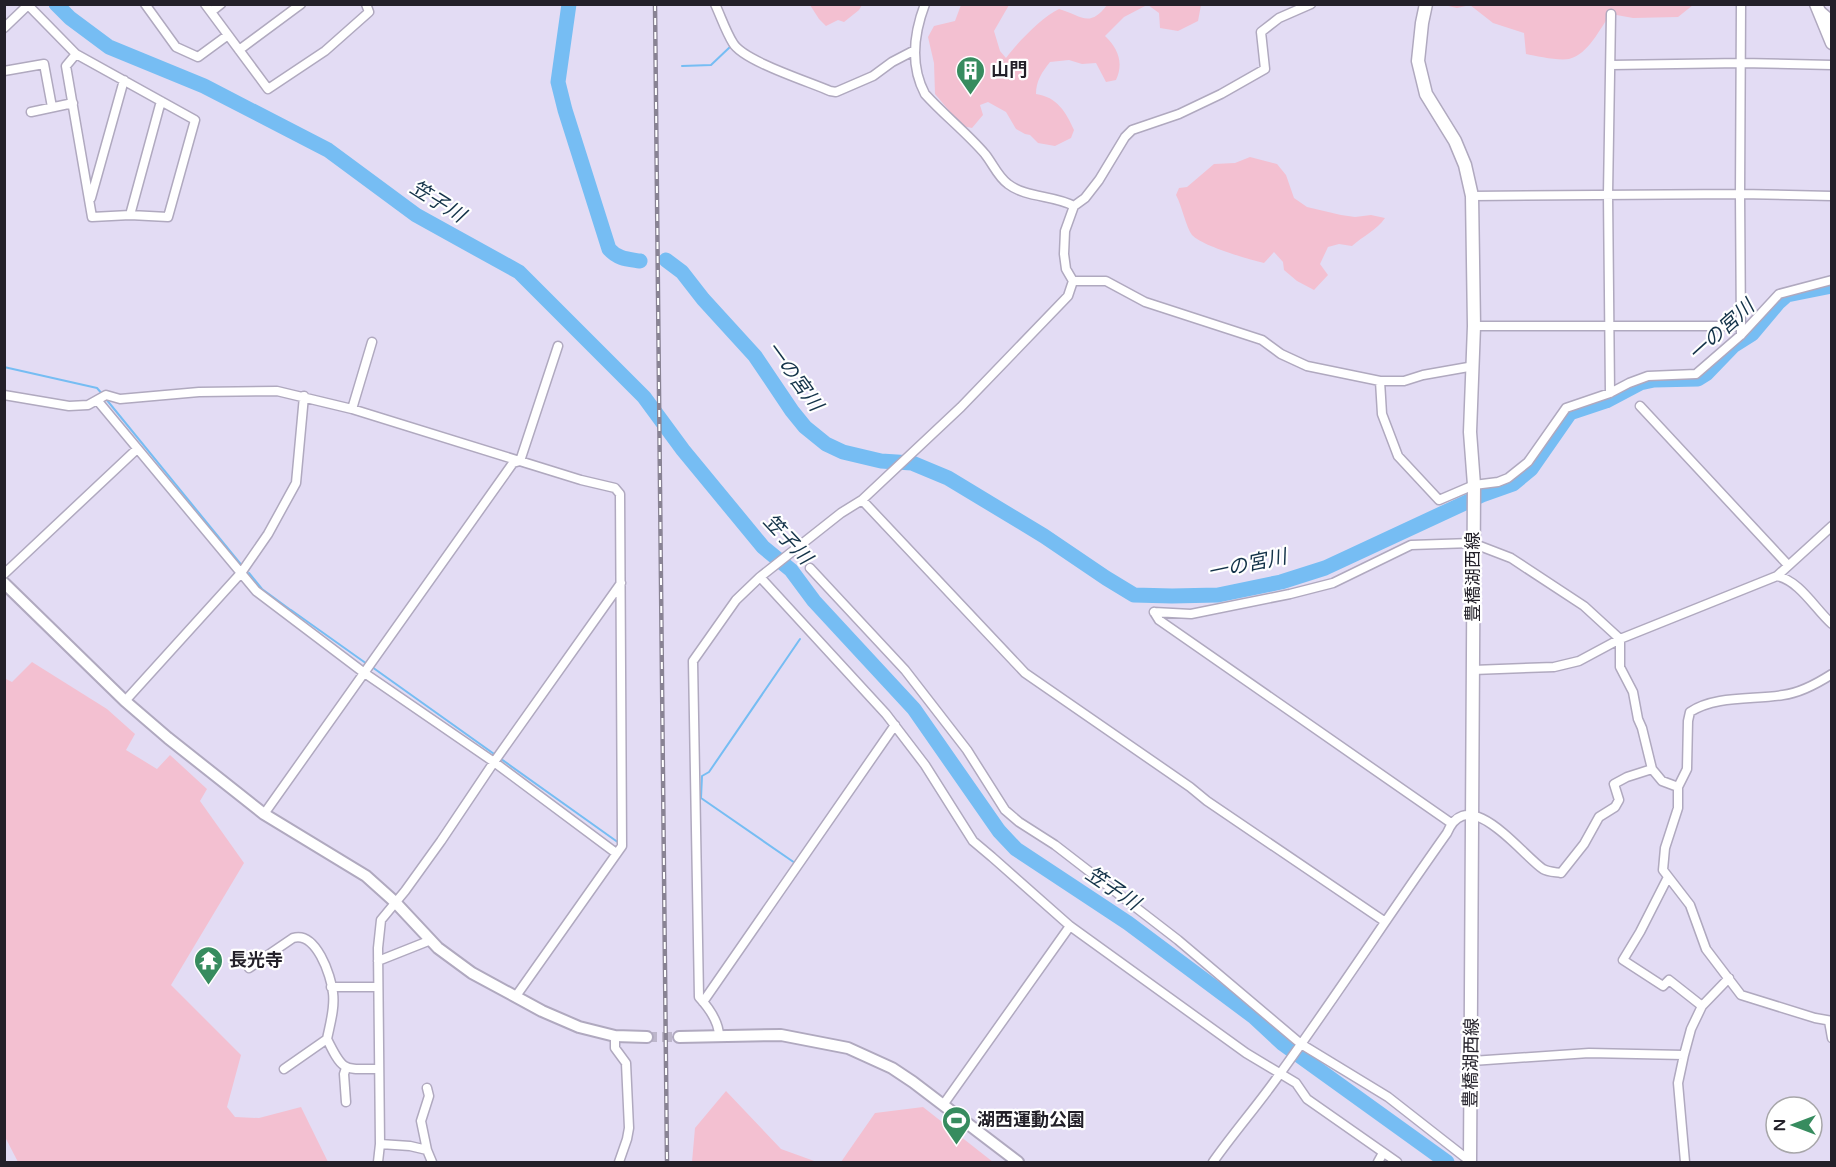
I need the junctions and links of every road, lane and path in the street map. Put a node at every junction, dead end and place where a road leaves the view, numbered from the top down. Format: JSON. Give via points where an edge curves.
{"nodes":[{"id":1,"x":145,"y":4,"type":"edge"},
{"id":2,"x":205,"y":4,"type":"edge"},
{"id":3,"x":221,"y":4,"type":"edge"},
{"id":4,"x":301,"y":4,"type":"edge"},
{"id":5,"x":366,"y":4,"type":"edge"},
{"id":6,"x":715,"y":4,"type":"edge"},
{"id":7,"x":925,"y":4,"type":"edge"},
{"id":8,"x":1311,"y":4,"type":"edge"},
{"id":9,"x":1426,"y":4,"type":"edge"},
{"id":10,"x":1741,"y":4,"type":"edge"},
{"id":11,"x":27,"y":5,"type":"edge"},
{"id":12,"x":1816,"y":6,"type":"edge"},
{"id":13,"x":211,"y":12,"type":"junction"},
{"id":14,"x":1611,"y":14,"type":"dead end"},
{"id":15,"x":1832,"y":20,"type":"edge"},
{"id":16,"x":4,"y":28,"type":"edge"},
{"id":17,"x":228,"y":35,"type":"junction"},
{"id":18,"x":1832,"y":43,"type":"edge"},
{"id":19,"x":239,"y":50,"type":"junction"},
{"id":20,"x":915,"y":50,"type":"junction"},
{"id":21,"x":76,"y":54,"type":"junction"},
{"id":22,"x":1741,"y":63,"type":"junction"},
{"id":23,"x":1611,"y":65,"type":"junction"},
{"id":24,"x":1832,"y":65,"type":"edge"},
{"id":25,"x":4,"y":71,"type":"edge"},
{"id":26,"x":124,"y":80,"type":"junction"},
{"id":27,"x":162,"y":101,"type":"junction"},
{"id":28,"x":73,"y":103,"type":"junction"},
{"id":29,"x":52,"y":107,"type":"junction"},
{"id":30,"x":31,"y":112,"type":"dead end"},
{"id":31,"x":1608,"y":194,"type":"junction"},
{"id":32,"x":1740,"y":194,"type":"junction"},
{"id":33,"x":1472,"y":196,"type":"junction"},
{"id":34,"x":1832,"y":196,"type":"edge"},
{"id":35,"x":90,"y":202,"type":"junction"},
{"id":36,"x":1074,"y":206,"type":"junction"},
{"id":37,"x":130,"y":215,"type":"junction"},
{"id":38,"x":1832,"y":280,"type":"edge"},
{"id":39,"x":1073,"y":281,"type":"junction"},
{"id":40,"x":1608,"y":325,"type":"junction"},
{"id":41,"x":1474,"y":326,"type":"junction"},
{"id":42,"x":1741,"y":331,"type":"junction"},
{"id":43,"x":372,"y":342,"type":"dead end"},
{"id":44,"x":558,"y":346,"type":"dead end"},
{"id":45,"x":1474,"y":366,"type":"junction"},
{"id":46,"x":1380,"y":381,"type":"junction"},
{"id":47,"x":1610,"y":393,"type":"junction"},
{"id":48,"x":4,"y":395,"type":"edge"},
{"id":49,"x":304,"y":396,"type":"junction"},
{"id":50,"x":101,"y":398,"type":"junction"},
{"id":51,"x":1640,"y":406,"type":"dead end"},
{"id":52,"x":352,"y":410,"type":"junction"},
{"id":53,"x":137,"y":449,"type":"junction"},
{"id":54,"x":520,"y":461,"type":"junction"},
{"id":55,"x":1474,"y":486,"type":"junction"},
{"id":56,"x":862,"y":500,"type":"junction"},
{"id":57,"x":1832,"y":526,"type":"edge"},
{"id":58,"x":1472,"y":543,"type":"junction"},
{"id":59,"x":1788,"y":566,"type":"junction"},
{"id":60,"x":810,"y":568,"type":"dead end"},
{"id":61,"x":241,"y":573,"type":"junction"},
{"id":62,"x":4,"y":574,"type":"edge"},
{"id":63,"x":1777,"y":576,"type":"junction"},
{"id":64,"x":760,"y":577,"type":"junction"},
{"id":65,"x":4,"y":583,"type":"edge"},
{"id":66,"x":622,"y":583,"type":"junction"},
{"id":67,"x":1832,"y":624,"type":"edge"},
{"id":68,"x":1620,"y":639,"type":"junction"},
{"id":69,"x":1473,"y":670,"type":"junction"},
{"id":70,"x":363,"y":672,"type":"junction"},
{"id":71,"x":1832,"y":674,"type":"edge"},
{"id":72,"x":125,"y":701,"type":"junction"},
{"id":73,"x":895,"y":725,"type":"junction"},
{"id":74,"x":494,"y":762,"type":"junction"},
{"id":75,"x":1652,"y":769,"type":"junction"},
{"id":76,"x":1678,"y":787,"type":"junction"},
{"id":77,"x":264,"y":813,"type":"junction"},
{"id":78,"x":1472,"y":815,"type":"junction"},
{"id":79,"x":1451,"y":823,"type":"junction"},
{"id":80,"x":616,"y":853,"type":"junction"},
{"id":81,"x":1668,"y":877,"type":"junction"},
{"id":82,"x":395,"y":902,"type":"junction"},
{"id":83,"x":1384,"y":921,"type":"junction"},
{"id":84,"x":1070,"y":926,"type":"junction"},
{"id":85,"x":431,"y":940,"type":"junction"},
{"id":86,"x":378,"y":960,"type":"junction"},
{"id":87,"x":249,"y":968,"type":"dead end"},
{"id":88,"x":1729,"y":978,"type":"junction"},
{"id":89,"x":331,"y":987,"type":"junction"},
{"id":90,"x":378,"y":987,"type":"junction"},
{"id":91,"x":516,"y":996,"type":"junction"},
{"id":92,"x":703,"y":1002,"type":"junction"},
{"id":93,"x":1702,"y":1006,"type":"junction"},
{"id":94,"x":1830,"y":1021,"type":"edge"},
{"id":95,"x":615,"y":1036,"type":"junction"},
{"id":96,"x":719,"y":1036,"type":"junction"},
{"id":97,"x":647,"y":1037,"type":"tunnel mouth"},
{"id":98,"x":679,"y":1037,"type":"tunnel mouth"},
{"id":99,"x":1832,"y":1038,"type":"edge"},
{"id":100,"x":327,"y":1039,"type":"junction"},
{"id":101,"x":1301,"y":1044,"type":"junction"},
{"id":102,"x":1684,"y":1055,"type":"junction"},
{"id":103,"x":1472,"y":1061,"type":"junction"},
{"id":104,"x":346,"y":1068,"type":"junction"},
{"id":105,"x":284,"y":1069,"type":"dead end"},
{"id":106,"x":378,"y":1069,"type":"junction"},
{"id":107,"x":1282,"y":1071,"type":"junction"},
{"id":108,"x":427,"y":1088,"type":"dead end"},
{"id":109,"x":346,"y":1102,"type":"dead end"},
{"id":110,"x":943,"y":1105,"type":"junction"},
{"id":111,"x":380,"y":1144,"type":"junction"},
{"id":112,"x":427,"y":1150,"type":"junction"},
{"id":113,"x":1383,"y":1153,"type":"junction"},
{"id":114,"x":378,"y":1162,"type":"edge"},
{"id":115,"x":432,"y":1162,"type":"edge"},
{"id":116,"x":619,"y":1162,"type":"edge"},
{"id":117,"x":1018,"y":1162,"type":"edge"},
{"id":118,"x":1213,"y":1162,"type":"edge"},
{"id":119,"x":1378,"y":1162,"type":"edge"},
{"id":120,"x":1397,"y":1162,"type":"edge"},
{"id":121,"x":1471,"y":1162,"type":"edge"},
{"id":122,"x":1685,"y":1162,"type":"edge"}],
"edges":[{"from":1,"to":17,"type":"street","via":[[176,47],[198,57]]},
{"from":2,"to":13,"type":"street"},
{"from":3,"to":13,"type":"street"},
{"from":4,"to":19,"type":"street"},
{"from":5,"to":19,"type":"street","via":[[369,12],[268,89]]},
{"from":6,"to":20,"type":"street","via":[[734,45],[742,52],[830,91],[873,76]]},
{"from":7,"to":20,"type":"street","via":[[917,26]]},
{"from":8,"to":36,"type":"street","via":[[1279,18],[1261,32],[1265,69],[1179,114],[1132,130],[1099,180]]},
{"from":9,"to":33,"type":"main road","name":"豊橋湖西線","via":[[1419,61],[1426,94],[1466,165]]},
{"from":10,"to":22,"type":"street"},
{"from":11,"to":16,"type":"street"},
{"from":11,"to":21,"type":"street"},
{"from":12,"to":15,"type":"street"},
{"from":12,"to":18,"type":"main road"},
{"from":13,"to":17,"type":"street"},
{"from":14,"to":23,"type":"street"},
{"from":17,"to":19,"type":"street"},
{"from":20,"to":36,"type":"street","via":[[918,77],[926,94],[1008,185]]},
{"from":21,"to":26,"type":"street"},
{"from":21,"to":28,"type":"street","via":[[66,66]]},
{"from":22,"to":23,"type":"street"},
{"from":22,"to":24,"type":"street"},
{"from":22,"to":32,"type":"street"},
{"from":23,"to":31,"type":"street"},
{"from":25,"to":29,"type":"street","via":[[44,64]]},
{"from":26,"to":27,"type":"street"},
{"from":26,"to":35,"type":"street"},
{"from":27,"to":37,"type":"street"},
{"from":27,"to":37,"type":"street","via":[[195,120],[168,217]]},
{"from":28,"to":29,"type":"street"},
{"from":28,"to":35,"type":"street"},
{"from":29,"to":30,"type":"street"},
{"from":31,"to":32,"type":"street"},
{"from":31,"to":33,"type":"street"},
{"from":31,"to":40,"type":"street"},
{"from":32,"to":34,"type":"street"},
{"from":32,"to":42,"type":"street"},
{"from":33,"to":41,"type":"main road","name":"豊橋湖西線"},
{"from":35,"to":37,"type":"street","via":[[92,217]]},
{"from":36,"to":39,"type":"street","via":[[1065,231],[1064,254]]},
{"from":38,"to":42,"type":"street","via":[[1779,294]]},
{"from":39,"to":46,"type":"street","via":[[1106,280],[1145,302],[1262,340],[1307,366]]},
{"from":39,"to":56,"type":"street","via":[[1068,296],[961,407]]},
{"from":40,"to":41,"type":"street"},
{"from":40,"to":42,"type":"street"},
{"from":40,"to":47,"type":"street"},
{"from":41,"to":45,"type":"main road","name":"豊橋湖西線"},
{"from":42,"to":47,"type":"street","via":[[1696,374],[1648,376]]},
{"from":43,"to":52,"type":"street"},
{"from":44,"to":54,"type":"street"},
{"from":45,"to":46,"type":"street","via":[[1404,381]]},
{"from":45,"to":55,"type":"main road","name":"豊橋湖西線","via":[[1470,432]]},
{"from":46,"to":55,"type":"street","via":[[1382,414],[1398,456],[1439,500]]},
{"from":47,"to":55,"type":"street","via":[[1566,408],[1528,462],[1508,478]]},
{"from":48,"to":50,"type":"street","via":[[69,406],[88,405]]},
{"from":49,"to":50,"type":"street","via":[[277,391]]},
{"from":49,"to":52,"type":"street"},
{"from":49,"to":61,"type":"street","via":[[296,483]]},
{"from":50,"to":53,"type":"street"},
{"from":51,"to":59,"type":"street"},
{"from":52,"to":54,"type":"street"},
{"from":53,"to":61,"type":"street"},
{"from":53,"to":62,"type":"street"},
{"from":54,"to":66,"type":"street","via":[[615,488],[620,494]]},
{"from":54,"to":70,"type":"street","via":[[513,463]]},
{"from":55,"to":58,"type":"main road","name":"豊橋湖西線"},
{"from":56,"to":64,"type":"street"},
{"from":56,"to":83,"type":"street","via":[[1026,673]]},
{"from":57,"to":59,"type":"street"},
{"from":58,"to":68,"type":"street","via":[[1510,558],[1584,606]]},
{"from":58,"to":69,"type":"main road","name":"豊橋湖西線"},
{"from":58,"to":79,"type":"street","via":[[1411,544],[1334,582],[1301,591],[1191,614],[1154,612],[1159,620]]},
{"from":59,"to":63,"type":"street"},
{"from":60,"to":101,"type":"street","via":[[898,662],[967,750],[1005,810],[1178,940]]},
{"from":61,"to":70,"type":"street","via":[[256,591]]},
{"from":61,"to":72,"type":"street"},
{"from":63,"to":67,"type":"street","via":[[1794,585]]},
{"from":63,"to":68,"type":"street"},
{"from":64,"to":73,"type":"street"},
{"from":64,"to":92,"type":"street","via":[[736,600],[693,661],[699,997]]},
{"from":65,"to":72,"type":"street"},
{"from":66,"to":74,"type":"street"},
{"from":66,"to":80,"type":"street","via":[[622,846]]},
{"from":68,"to":69,"type":"street","via":[[1579,661],[1554,667]]},
{"from":68,"to":75,"type":"street","via":[[1620,667],[1634,692]]},
{"from":69,"to":78,"type":"main road","name":"豊橋湖西線"},
{"from":70,"to":74,"type":"street"},
{"from":70,"to":77,"type":"street"},
{"from":71,"to":76,"type":"street","via":[[1787,695],[1700,706],[1690,712],[1688,768]]},
{"from":72,"to":77,"type":"street","via":[[220,782]]},
{"from":73,"to":84,"type":"street","via":[[973,842]]},
{"from":73,"to":92,"type":"street"},
{"from":74,"to":80,"type":"street"},
{"from":74,"to":82,"type":"street"},
{"from":75,"to":76,"type":"street","via":[[1662,781]]},
{"from":75,"to":78,"type":"street","via":[[1614,784],[1619,800],[1615,807],[1599,817],[1561,873],[1545,870],[1497,827]]},
{"from":76,"to":81,"type":"street","via":[[1678,808],[1663,863]]},
{"from":77,"to":82,"type":"street","via":[[366,876]]},
{"from":78,"to":79,"type":"street"},
{"from":78,"to":103,"type":"main road","name":"豊橋湖西線"},
{"from":79,"to":83,"type":"street"},
{"from":80,"to":91,"type":"street"},
{"from":81,"to":88,"type":"street","via":[[1690,905],[1706,949]]},
{"from":81,"to":93,"type":"street","via":[[1623,960],[1663,986],[1669,980]]},
{"from":82,"to":85,"type":"street"},
{"from":82,"to":86,"type":"street","via":[[381,920]]},
{"from":83,"to":101,"type":"street"},
{"from":84,"to":107,"type":"street","via":[[1246,1053]]},
{"from":84,"to":110,"type":"street"},
{"from":85,"to":86,"type":"street"},
{"from":85,"to":91,"type":"street","via":[[472,973]]},
{"from":86,"to":90,"type":"street"},
{"from":87,"to":89,"type":"street","via":[[297,937],[308,940],[317,949]]},
{"from":88,"to":93,"type":"street"},
{"from":88,"to":94,"type":"street","via":[[1742,995]]},
{"from":89,"to":90,"type":"street"},
{"from":89,"to":100,"type":"street","via":[[332,1016]]},
{"from":90,"to":106,"type":"street"},
{"from":91,"to":95,"type":"street","via":[[579,1028]]},
{"from":92,"to":96,"type":"street","via":[[719,1028]]},
{"from":93,"to":102,"type":"street","via":[[1690,1029]]},
{"from":94,"to":99,"type":"street"},
{"from":95,"to":97,"type":"street"},
{"from":95,"to":116,"type":"street","via":[[615,1048],[626,1063],[628,1128]]},
{"from":96,"to":98,"type":"street"},
{"from":96,"to":110,"type":"street","via":[[781,1035],[848,1048],[892,1068]]},
{"from":100,"to":104,"type":"street","via":[[338,1062]]},
{"from":100,"to":105,"type":"street"},
{"from":101,"to":107,"type":"street"},
{"from":101,"to":121,"type":"street","via":[[1388,1096]]},
{"from":102,"to":103,"type":"street","via":[[1588,1053]]},
{"from":102,"to":122,"type":"street","via":[[1678,1083]]},
{"from":103,"to":121,"type":"main road","name":"豊橋湖西線"},
{"from":104,"to":106,"type":"street"},
{"from":104,"to":109,"type":"street"},
{"from":106,"to":111,"type":"street"},
{"from":107,"to":113,"type":"street","via":[[1307,1099]]},
{"from":107,"to":118,"type":"street"},
{"from":108,"to":112,"type":"street","via":[[429,1096],[421,1121]]},
{"from":110,"to":117,"type":"street"},
{"from":111,"to":112,"type":"street"},
{"from":111,"to":114,"type":"street"},
{"from":112,"to":115,"type":"street"},
{"from":113,"to":119,"type":"street"},
{"from":113,"to":120,"type":"street"}]}
